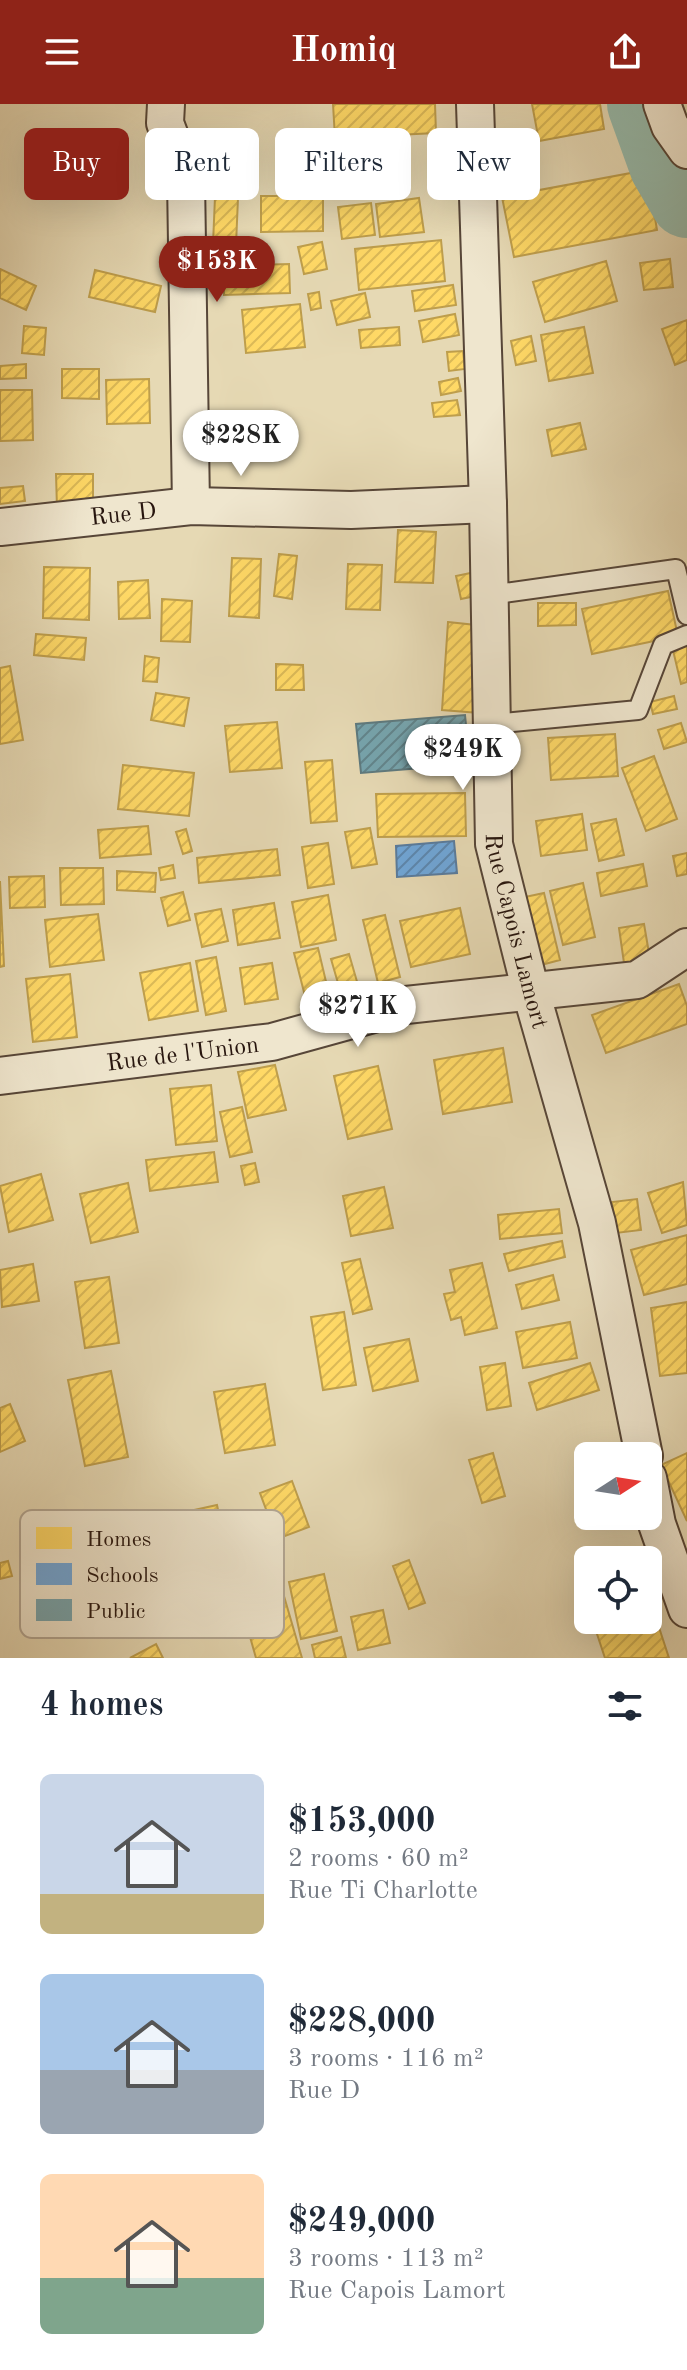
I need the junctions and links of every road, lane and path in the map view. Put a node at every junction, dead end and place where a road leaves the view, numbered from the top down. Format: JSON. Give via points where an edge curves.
{"nodes":[{"id":1,"x":135,"y":104,"type":"edge"},
{"id":2,"x":475,"y":104,"type":"edge"},
{"id":3,"x":662,"y":104,"type":"edge"},
{"id":4,"x":166,"y":114,"type":"edge"},
{"id":5,"x":687,"y":150,"type":"edge"},
{"id":6,"x":488,"y":504,"type":"junction"},
{"id":7,"x":191,"y":506,"type":"junction"},
{"id":8,"x":0,"y":527,"type":"edge"},
{"id":9,"x":490,"y":595,"type":"junction"},
{"id":10,"x":687,"y":615,"type":"edge"},
{"id":11,"x":687,"y":635,"type":"edge"},
{"id":12,"x":492,"y":724,"type":"junction"},
{"id":13,"x":687,"y":947,"type":"edge"},
{"id":14,"x":531,"y":992,"type":"junction"},
{"id":15,"x":0,"y":1076,"type":"edge"},
{"id":16,"x":641,"y":1442,"type":"edge"},
{"id":17,"x":659,"y":1530,"type":"edge"},
{"id":18,"x":687,"y":1609,"type":"edge"}],
"edges":[{"from":1,"to":4,"type":"street"},
{"from":2,"to":6,"type":"street","name":"Rue Capois Lamort"},
{"from":3,"to":5,"type":"street"},
{"from":4,"to":7,"type":"street","via":[[186,179]]},
{"from":6,"to":7,"type":"street","name":"Rue D","via":[[351,510]]},
{"from":6,"to":9,"type":"street","name":"Rue Capois Lamort"},
{"from":7,"to":8,"type":"street","name":"Rue D"},
{"from":9,"to":10,"type":"lane","via":[[676,569]]},
{"from":9,"to":12,"type":"street","name":"Rue Capois Lamort"},
{"from":11,"to":12,"type":"lane","via":[[663,645],[638,710]]},
{"from":12,"to":14,"type":"street","name":"Rue Capois Lamort","via":[[494,844]]},
{"from":13,"to":14,"type":"street","name":"Rue de l'Union","via":[[637,980]]},
{"from":14,"to":15,"type":"street","name":"Rue de l'Union","via":[[406,1005],[272,1042]]},
{"from":14,"to":16,"type":"street","name":"Rue Capois Lamort","via":[[597,1223]]},
{"from":17,"to":18,"type":"street"}]}
